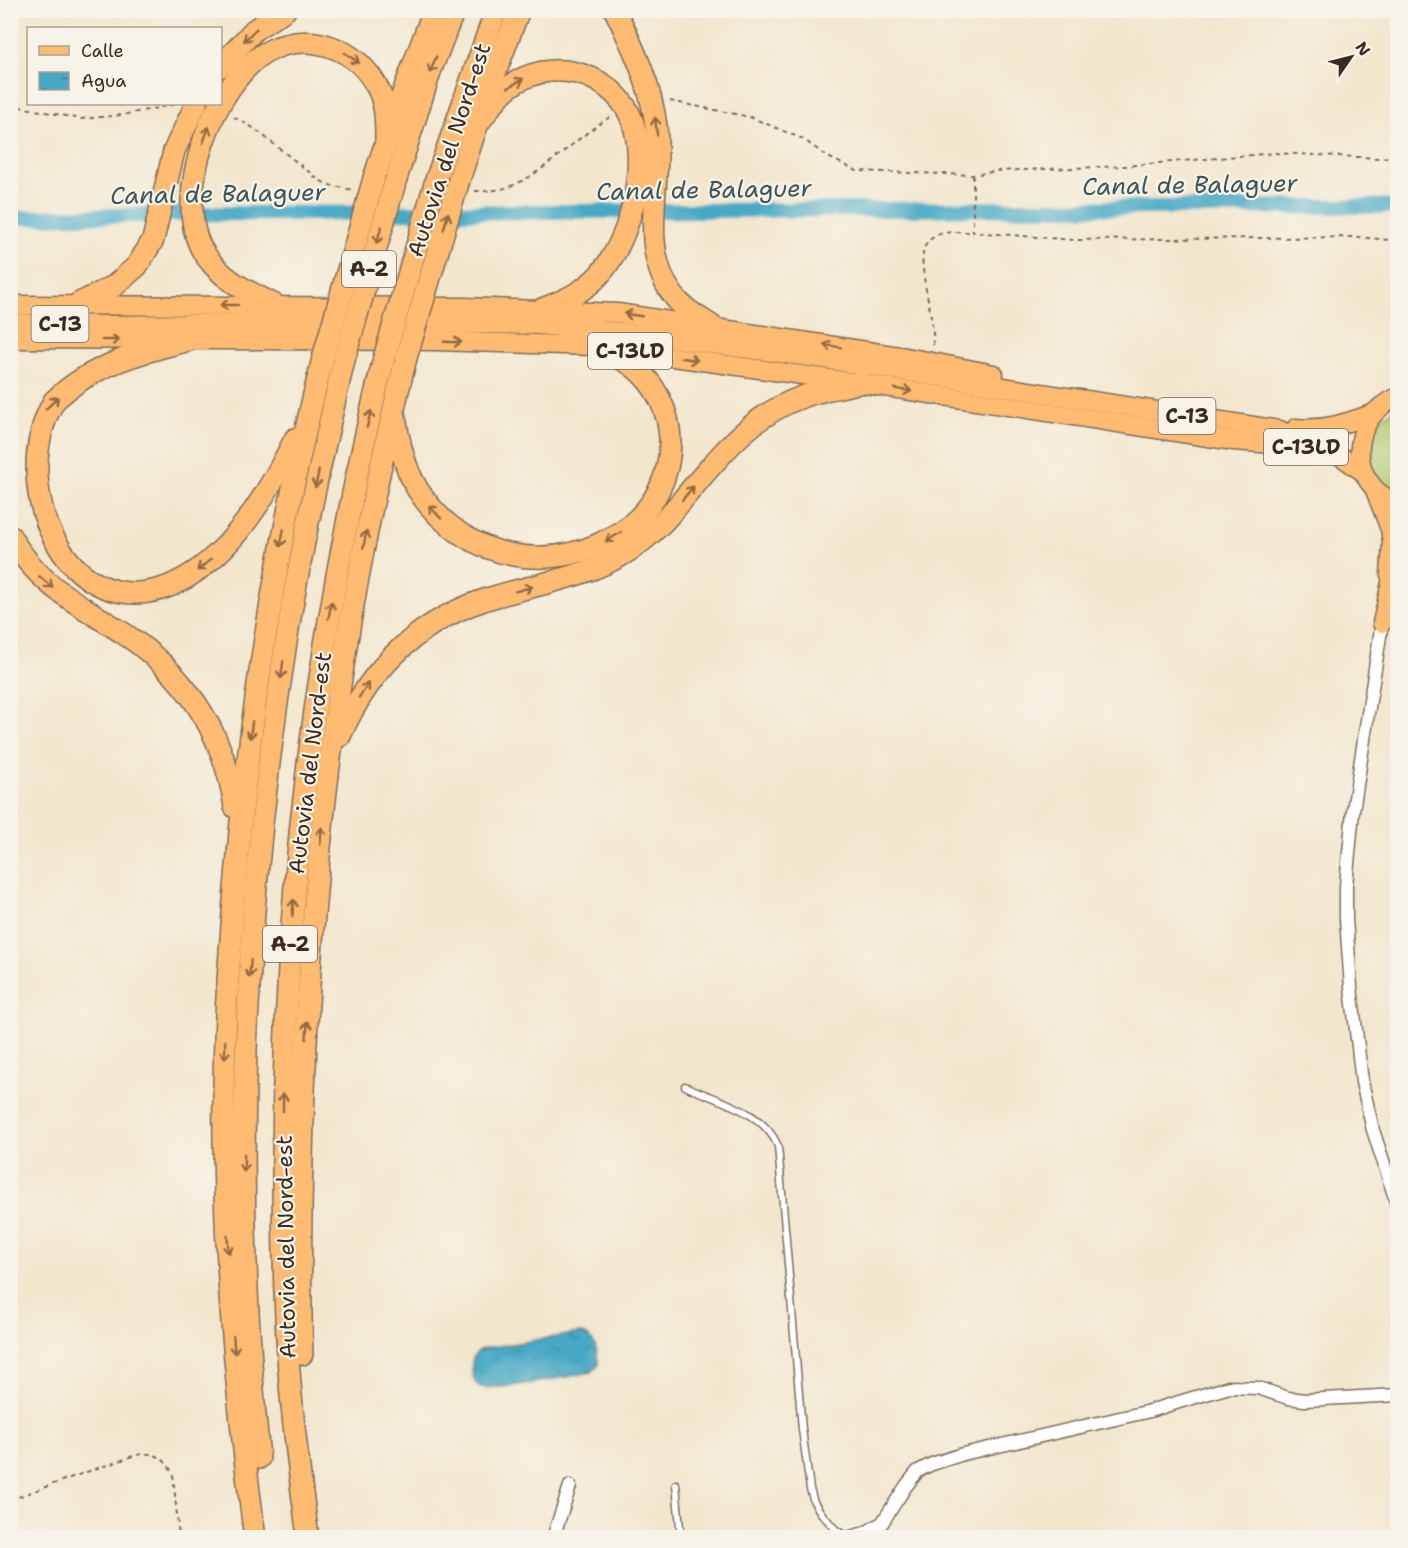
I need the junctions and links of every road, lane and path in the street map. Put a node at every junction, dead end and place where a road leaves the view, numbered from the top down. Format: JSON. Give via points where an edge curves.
{"nodes":[{"id":1,"x":285,"y":10,"type":"edge"},
{"id":2,"x":434,"y":10,"type":"edge"},
{"id":3,"x":454,"y":10,"type":"edge"},
{"id":4,"x":496,"y":10,"type":"edge"},
{"id":5,"x":519,"y":10,"type":"edge"},
{"id":6,"x":615,"y":10,"type":"edge"},
{"id":7,"x":222,"y":65,"type":"edge"},
{"id":8,"x":664,"y":100,"type":"dead end"},
{"id":9,"x":222,"y":101,"type":"edge"},
{"id":10,"x":10,"y":105,"type":"edge"},
{"id":11,"x":175,"y":105,"type":"edge"},
{"id":12,"x":196,"y":105,"type":"edge"},
{"id":13,"x":220,"y":105,"type":"edge"},
{"id":14,"x":614,"y":115,"type":"dead end"},
{"id":15,"x":477,"y":125,"type":"junction"},
{"id":16,"x":386,"y":140,"type":"junction"},
{"id":17,"x":1398,"y":156,"type":"edge"},
{"id":18,"x":973,"y":174,"type":"junction"},
{"id":19,"x":526,"y":178,"type":"dead end"},
{"id":20,"x":646,"y":185,"type":"junction"},
{"id":21,"x":974,"y":232,"type":"junction"},
{"id":22,"x":1398,"y":242,"type":"edge"},
{"id":23,"x":78,"y":304,"type":"junction"},
{"id":24,"x":10,"y":305,"type":"edge"},
{"id":25,"x":275,"y":305,"type":"junction"},
{"id":26,"x":542,"y":309,"type":"junction"},
{"id":27,"x":10,"y":323,"type":"edge"},
{"id":28,"x":712,"y":326,"type":"junction"},
{"id":29,"x":10,"y":339,"type":"edge"},
{"id":30,"x":189,"y":340,"type":"junction"},
{"id":31,"x":594,"y":346,"type":"junction"},
{"id":32,"x":931,"y":362,"type":"junction"},
{"id":33,"x":859,"y":383,"type":"junction"},
{"id":34,"x":1398,"y":397,"type":"edge"},
{"id":35,"x":1094,"y":401,"type":"junction"},
{"id":36,"x":394,"y":409,"type":"junction"},
{"id":37,"x":308,"y":414,"type":"junction"},
{"id":38,"x":1372,"y":414,"type":"junction"},
{"id":39,"x":1280,"y":430,"type":"junction"},
{"id":40,"x":1362,"y":467,"type":"junction"},
{"id":41,"x":1375,"y":490,"type":"junction"},
{"id":42,"x":1398,"y":503,"type":"edge"},
{"id":43,"x":10,"y":536,"type":"edge"},
{"id":44,"x":1398,"y":559,"type":"edge"},
{"id":45,"x":1395,"y":579,"type":"edge"},
{"id":46,"x":1398,"y":608,"type":"edge"},
{"id":47,"x":1382,"y":623,"type":"junction"},
{"id":48,"x":329,"y":761,"type":"junction"},
{"id":49,"x":239,"y":831,"type":"junction"},
{"id":50,"x":685,"y":1086,"type":"dead end"},
{"id":51,"x":1398,"y":1207,"type":"edge"},
{"id":52,"x":1398,"y":1395,"type":"edge"},
{"id":53,"x":676,"y":1484,"type":"dead end"},
{"id":54,"x":570,"y":1486,"type":"dead end"},
{"id":55,"x":302,"y":1492,"type":"junction"},
{"id":56,"x":10,"y":1500,"type":"edge"},
{"id":57,"x":847,"y":1537,"type":"edge"},
{"id":58,"x":179,"y":1538,"type":"edge"},
{"id":59,"x":255,"y":1538,"type":"edge"},
{"id":60,"x":267,"y":1538,"type":"edge"},
{"id":61,"x":308,"y":1538,"type":"edge"},
{"id":62,"x":553,"y":1538,"type":"edge"},
{"id":63,"x":681,"y":1538,"type":"edge"}],
"edges":[{"from":1,"to":7,"type":"highway","one_way":true,"via":[[254,30]]},
{"from":2,"to":16,"type":"highway"},
{"from":3,"to":60,"type":"highway","name":"Autovia del Nord-est","number":"A-2","one_way":true,"bridge":true,"via":[[396,179],[344,360],[303,542],[264,801],[245,1071],[244,1222],[251,1366]]},
{"from":55,"to":4,"type":"highway","name":"Autovia del Nord-est","number":"A-2","one_way":true,"bridge":true,"via":[[291,1395],[284,1248],[283,1083],[297,858],[318,682],[347,521],[384,358],[436,180]]},
{"from":5,"to":15,"type":"highway"},
{"from":20,"to":6,"type":"highway","one_way":true,"via":[[657,142],[650,96]]},
{"from":8,"to":18,"type":"path","via":[[750,117],[803,140],[857,171]]},
{"from":9,"to":16,"type":"highway","one_way":true,"via":[[258,58],[286,45],[319,43],[340,50],[369,72],[380,92]]},
{"from":10,"to":11,"type":"path","via":[[81,119]]},
{"from":12,"to":23,"type":"highway","via":[[174,151],[153,240],[137,266],[114,286]]},
{"from":25,"to":13,"type":"highway","one_way":true,"via":[[229,280],[212,264],[197,239],[193,192],[202,147]]},
{"from":14,"to":19,"type":"path"},
{"from":15,"to":20,"type":"highway","one_way":true,"via":[[502,93],[525,77],[557,70],[589,76],[607,87],[630,115]]},
{"from":36,"to":15,"type":"highway","one_way":true,"bridge":true},
{"from":16,"to":37,"type":"highway","bridge":true},
{"from":17,"to":18,"type":"path","via":[[1275,153]]},
{"from":18,"to":21,"type":"path"},
{"from":20,"to":26,"type":"highway","via":[[607,266],[566,300]]},
{"from":20,"to":28,"type":"highway","via":[[657,261],[667,286],[686,309]]},
{"from":21,"to":22,"type":"path","via":[[1074,240],[1358,237]]},
{"from":21,"to":32,"type":"path","via":[[939,234],[925,247],[924,270],[934,335]]},
{"from":23,"to":24,"type":"main road"},
{"from":25,"to":23,"type":"main road","one_way":true},
{"from":25,"to":26,"type":"main road"},
{"from":28,"to":26,"type":"main road","one_way":true,"via":[[618,313]]},
{"from":27,"to":35,"type":"main road","number":"C-13","via":[[298,322],[558,327],[824,359]]},
{"from":32,"to":28,"type":"main road","one_way":true},
{"from":29,"to":30,"type":"main road","number":"C-13LD","one_way":true},
{"from":30,"to":31,"type":"main road","number":"C-13LD","one_way":true},
{"from":37,"to":30,"type":"highway","one_way":true,"via":[[274,479],[239,530],[195,572],[148,591],[102,588],[77,579],[42,550],[30,530],[22,504],[20,471],[24,448],[37,421],[55,399],[81,380],[135,355]]},
{"from":31,"to":33,"type":"main road","number":"C-13LD","one_way":true},
{"from":31,"to":36,"type":"highway","one_way":true,"via":[[633,366],[653,388],[667,418],[670,455],[660,488],[644,513],[618,534],[585,550],[556,557],[516,556],[490,549],[453,529],[433,510],[411,478],[402,455]]},
{"from":32,"to":35,"type":"main road","via":[[996,374]]},
{"from":33,"to":40,"type":"main road","number":"C-13LD","one_way":true,"via":[[1234,441],[1322,448]]},
{"from":48,"to":33,"type":"highway","one_way":true,"via":[[351,711],[373,676],[425,629],[478,602],[586,571],[616,558],[661,524],[721,454],[759,419],[804,396]]},
{"from":34,"to":38,"type":"main road","number":"C-13"},
{"from":35,"to":39,"type":"main road","number":"C-13"},
{"from":48,"to":36,"type":"highway","one_way":true,"via":[[355,594]]},
{"from":37,"to":49,"type":"highway","one_way":true,"via":[[271,600]]},
{"from":38,"to":39,"type":"main road","number":"C-13","via":[[1326,428]]},
{"from":38,"to":40,"type":"main road","via":[[1361,437]]},
{"from":39,"to":40,"type":"main road","number":"C-13","via":[[1335,445]]},
{"from":40,"to":41,"type":"main road","number":"C-13"},
{"from":41,"to":42,"type":"main road","number":"C-13"},
{"from":41,"to":45,"type":"main road","via":[[1390,529],[1389,571]]},
{"from":43,"to":49,"type":"highway","one_way":true,"via":[[39,576],[143,647],[193,698],[226,765]]},
{"from":44,"to":45,"type":"main road"},
{"from":45,"to":47,"type":"main road"},
{"from":46,"to":47,"type":"main road"},
{"from":47,"to":51,"type":"street","via":[[1351,822],[1346,919],[1362,1082]]},
{"from":55,"to":48,"type":"highway","one_way":true,"via":[[308,1472],[300,1236],[305,1075],[310,956]]},
{"from":49,"to":59,"type":"highway","one_way":true,"via":[[225,1026],[225,1188],[238,1399]]},
{"from":50,"to":57,"type":"lane","via":[[756,1119],[778,1146],[808,1480],[821,1513]]},
{"from":52,"to":57,"type":"street","via":[[1296,1400],[1258,1388],[1229,1387],[1154,1410],[943,1460],[913,1476],[882,1523]]},
{"from":53,"to":63,"type":"lane"},
{"from":54,"to":62,"type":"street"},
{"from":55,"to":61,"type":"highway","name":"Autovia del Nord-est","number":"A-2"},
{"from":56,"to":58,"type":"path","via":[[135,1455],[149,1454],[161,1458],[170,1468]]}]}
